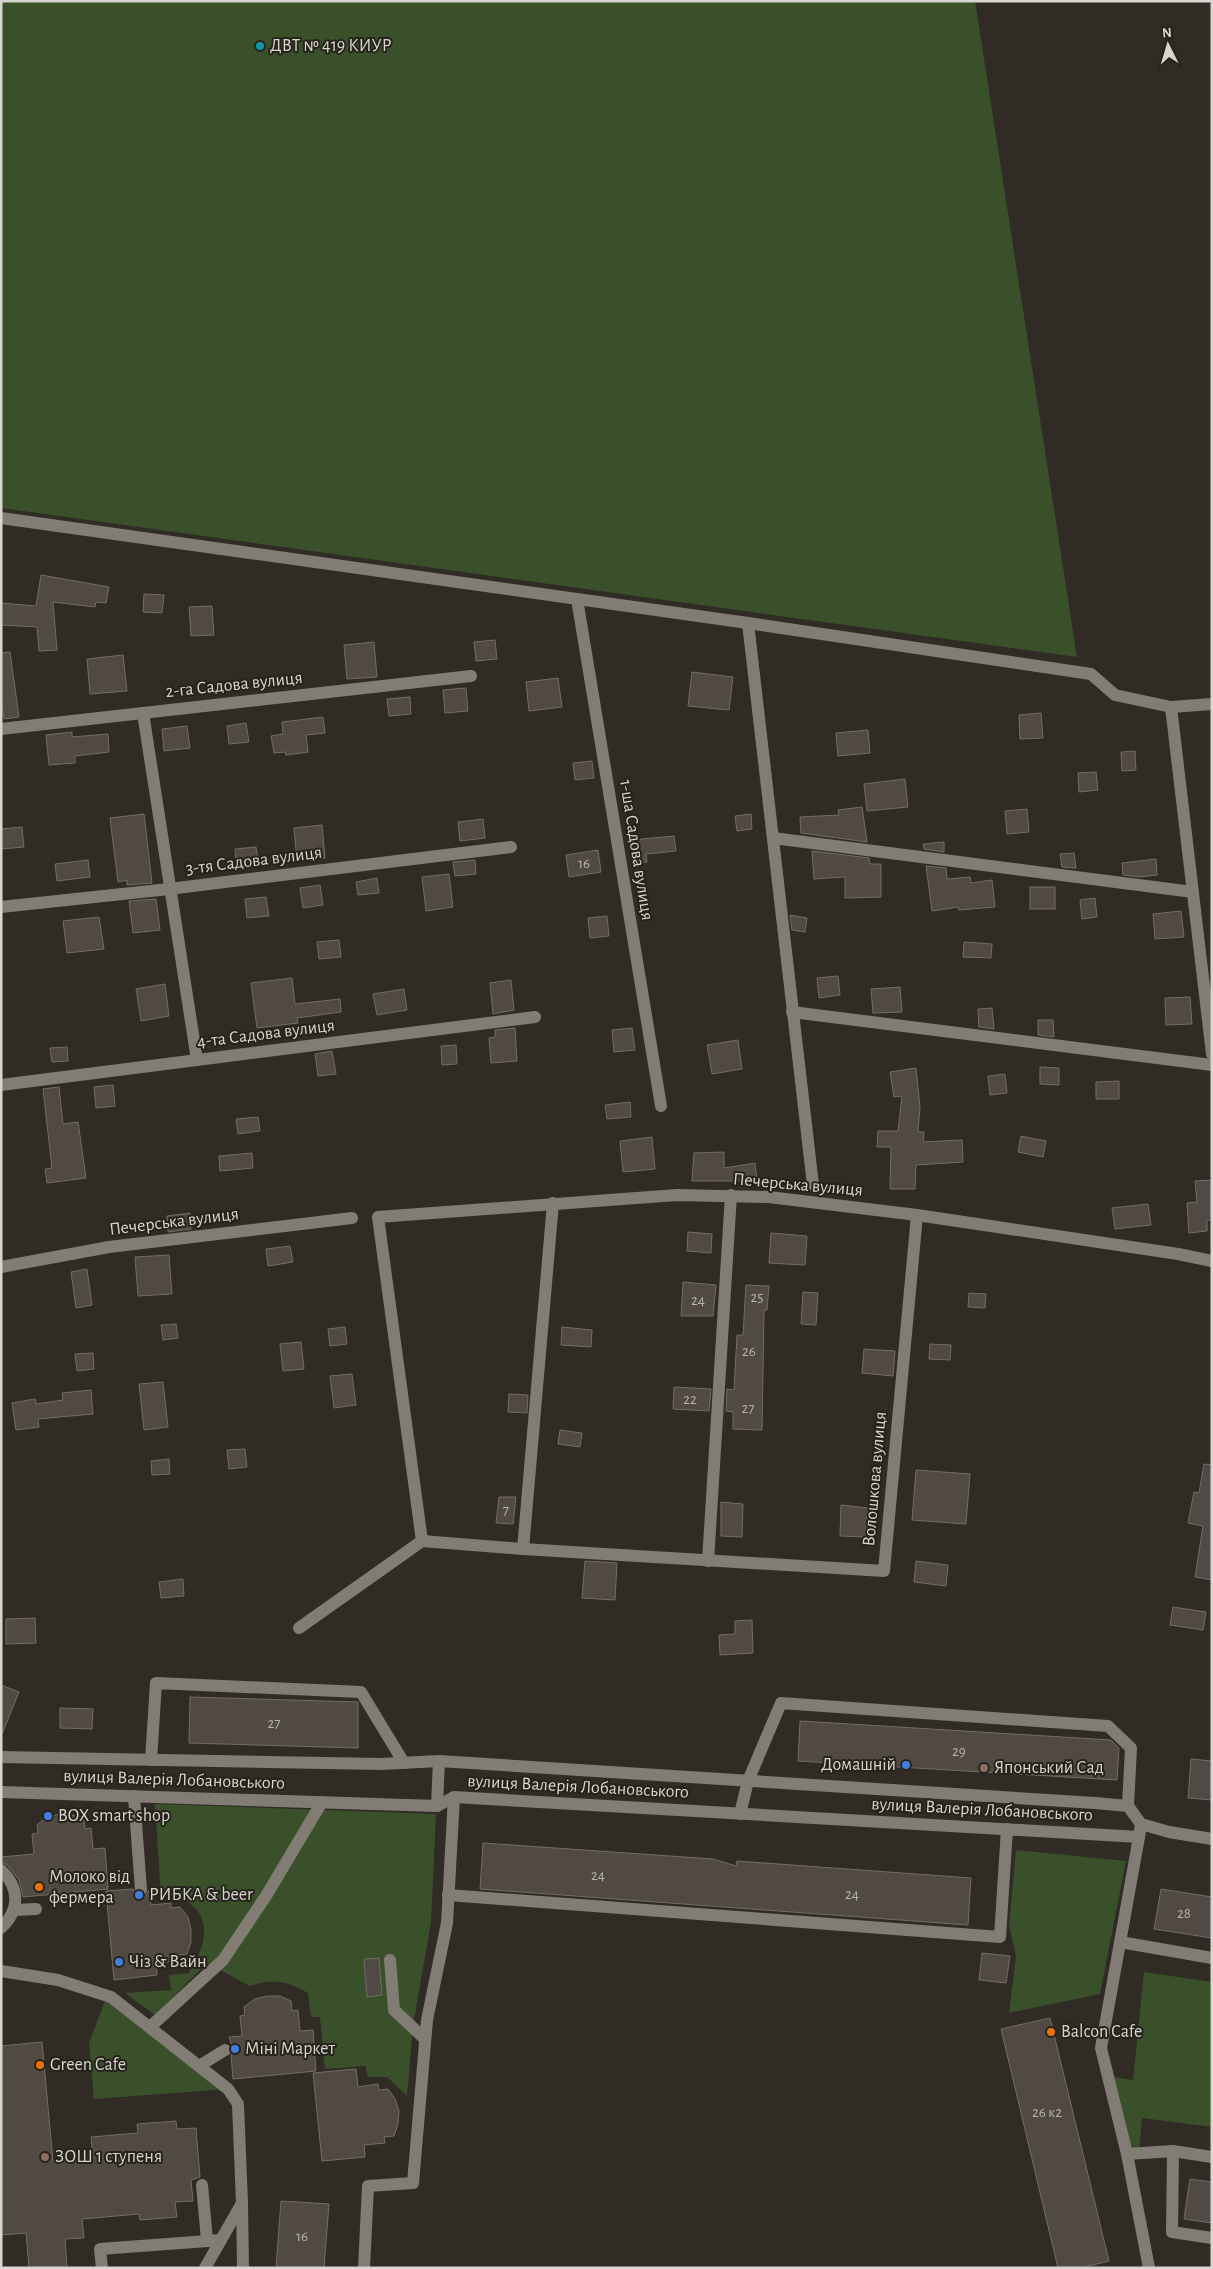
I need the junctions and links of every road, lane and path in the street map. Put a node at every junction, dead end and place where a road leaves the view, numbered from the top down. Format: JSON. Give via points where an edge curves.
{"nodes":[{"id":1,"x":1,"y":518,"type":"edge"},
{"id":2,"x":577,"y":599,"type":"junction"},
{"id":3,"x":748,"y":623,"type":"junction"},
{"id":4,"x":471,"y":676,"type":"dead end"},
{"id":5,"x":1212,"y":704,"type":"edge"},
{"id":6,"x":1171,"y":707,"type":"junction"},
{"id":7,"x":143,"y":712,"type":"junction"},
{"id":8,"x":1,"y":729,"type":"edge"},
{"id":9,"x":773,"y":838,"type":"junction"},
{"id":10,"x":511,"y":848,"type":"dead end"},
{"id":11,"x":170,"y":889,"type":"junction"},
{"id":12,"x":1193,"y":892,"type":"junction"},
{"id":13,"x":1,"y":907,"type":"edge"},
{"id":14,"x":792,"y":1012,"type":"junction"},
{"id":15,"x":535,"y":1017,"type":"dead end"},
{"id":16,"x":1212,"y":1054,"type":"edge"},
{"id":17,"x":197,"y":1060,"type":"junction"},
{"id":18,"x":1212,"y":1065,"type":"edge"},
{"id":19,"x":1,"y":1085,"type":"edge"},
{"id":20,"x":661,"y":1106,"type":"dead end"},
{"id":21,"x":813,"y":1186,"type":"dead end"},
{"id":22,"x":732,"y":1195,"type":"junction"},
{"id":23,"x":553,"y":1203,"type":"junction"},
{"id":24,"x":917,"y":1215,"type":"junction"},
{"id":25,"x":352,"y":1218,"type":"dead end"},
{"id":26,"x":1212,"y":1261,"type":"edge"},
{"id":27,"x":1,"y":1267,"type":"edge"},
{"id":28,"x":422,"y":1541,"type":"junction"},
{"id":29,"x":523,"y":1550,"type":"junction"},
{"id":30,"x":708,"y":1561,"type":"junction"},
{"id":31,"x":299,"y":1628,"type":"dead end"},
{"id":32,"x":1,"y":1757,"type":"edge"},
{"id":33,"x":151,"y":1760,"type":"junction"},
{"id":34,"x":439,"y":1761,"type":"junction"},
{"id":35,"x":404,"y":1763,"type":"junction"},
{"id":36,"x":748,"y":1781,"type":"junction"},
{"id":37,"x":1,"y":1792,"type":"edge"},
{"id":38,"x":134,"y":1796,"type":"junction"},
{"id":39,"x":454,"y":1797,"type":"junction"},
{"id":40,"x":322,"y":1802,"type":"junction"},
{"id":41,"x":437,"y":1806,"type":"junction"},
{"id":42,"x":1128,"y":1806,"type":"junction"},
{"id":43,"x":740,"y":1814,"type":"junction"},
{"id":44,"x":1141,"y":1824,"type":"junction"},
{"id":45,"x":1007,"y":1829,"type":"junction"},
{"id":46,"x":1140,"y":1837,"type":"junction"},
{"id":47,"x":1212,"y":1839,"type":"edge"},
{"id":48,"x":1,"y":1870,"type":"edge"},
{"id":49,"x":141,"y":1890,"type":"dead end"},
{"id":50,"x":448,"y":1895,"type":"junction"},
{"id":51,"x":36,"y":1909,"type":"dead end"},
{"id":52,"x":15,"y":1910,"type":"junction"},
{"id":53,"x":1,"y":1928,"type":"edge"},
{"id":54,"x":1120,"y":1942,"type":"junction"},
{"id":55,"x":1212,"y":1958,"type":"edge"},
{"id":56,"x":390,"y":1960,"type":"dead end"},
{"id":57,"x":1,"y":1971,"type":"edge"},
{"id":58,"x":150,"y":2027,"type":"junction"},
{"id":59,"x":425,"y":2038,"type":"junction"},
{"id":60,"x":225,"y":2050,"type":"dead end"},
{"id":61,"x":199,"y":2066,"type":"junction"},
{"id":62,"x":1173,"y":2151,"type":"junction"},
{"id":63,"x":1127,"y":2154,"type":"junction"},
{"id":64,"x":1212,"y":2157,"type":"edge"},
{"id":65,"x":202,"y":2185,"type":"dead end"},
{"id":66,"x":242,"y":2203,"type":"junction"},
{"id":67,"x":1212,"y":2238,"type":"edge"},
{"id":68,"x":208,"y":2240,"type":"junction"},
{"id":69,"x":221,"y":2240,"type":"junction"},
{"id":70,"x":102,"y":2268,"type":"edge"},
{"id":71,"x":205,"y":2268,"type":"edge"},
{"id":72,"x":243,"y":2268,"type":"edge"},
{"id":73,"x":364,"y":2268,"type":"edge"},
{"id":74,"x":1149,"y":2268,"type":"edge"}],
"edges":[{"from":1,"to":2,"type":"street"},
{"from":2,"to":3,"type":"street"},
{"from":2,"to":20,"type":"street","name":"1-ша Садова вулиця"},
{"from":3,"to":6,"type":"street","via":[[1091,674],[1115,695]]},
{"from":3,"to":9,"type":"street"},
{"from":4,"to":7,"type":"street","name":"2-га Садова вулиця"},
{"from":5,"to":6,"type":"street"},
{"from":6,"to":12,"type":"street"},
{"from":7,"to":8,"type":"street","name":"2-га Садова вулиця"},
{"from":7,"to":11,"type":"street"},
{"from":9,"to":12,"type":"street"},
{"from":9,"to":14,"type":"street"},
{"from":10,"to":11,"type":"street","name":"3-тя Садова вулиця"},
{"from":11,"to":13,"type":"street","name":"3-тя Садова вулиця"},
{"from":11,"to":17,"type":"street"},
{"from":12,"to":16,"type":"street"},
{"from":14,"to":18,"type":"street"},
{"from":14,"to":21,"type":"street"},
{"from":15,"to":17,"type":"street","name":"4-та Садова вулиця"},
{"from":17,"to":19,"type":"street","name":"4-та Садова вулиця"},
{"from":22,"to":23,"type":"street","name":"Печерська вулиця"},
{"from":22,"to":24,"type":"street","name":"Печерська вулиця"},
{"from":22,"to":30,"type":"street"},
{"from":23,"to":28,"type":"street","name":"Печерська вулиця","via":[[378,1217]]},
{"from":23,"to":29,"type":"street"},
{"from":24,"to":26,"type":"street","name":"Печерська вулиця"},
{"from":24,"to":30,"type":"street","name":"Волошкова вулиця","via":[[884,1570]]},
{"from":25,"to":27,"type":"street","name":"Печерська вулиця","via":[[109,1247]]},
{"from":28,"to":29,"type":"street","name":"Волошкова вулиця"},
{"from":28,"to":31,"type":"street"},
{"from":29,"to":30,"type":"street","name":"Волошкова вулиця"},
{"from":32,"to":33,"type":"street","name":"вулиця Валерія Лобановського"},
{"from":33,"to":35,"type":"street","name":"вулиця Валерія Лобановського"},
{"from":33,"to":35,"type":"street","via":[[156,1683],[361,1692]]},
{"from":34,"to":35,"type":"street","name":"вулиця Валерія Лобановського"},
{"from":34,"to":36,"type":"street","name":"вулиця Валерія Лобановського"},
{"from":34,"to":41,"type":"street"},
{"from":36,"to":42,"type":"street","name":"вулиця Валерія Лобановського"},
{"from":36,"to":42,"type":"street","via":[[781,1703],[1108,1726],[1131,1748]]},
{"from":36,"to":43,"type":"street"},
{"from":37,"to":38,"type":"street","name":"вулиця Валерія Лобановського"},
{"from":38,"to":40,"type":"street","name":"вулиця Валерія Лобановського"},
{"from":38,"to":49,"type":"street"},
{"from":39,"to":41,"type":"street","name":"вулиця Валерія Лобановського"},
{"from":39,"to":43,"type":"street","name":"вулиця Валерія Лобановського"},
{"from":39,"to":50,"type":"street"},
{"from":40,"to":41,"type":"street","name":"вулиця Валерія Лобановського"},
{"from":40,"to":58,"type":"street","via":[[223,1960]]},
{"from":42,"to":44,"type":"street"},
{"from":43,"to":45,"type":"street","name":"вулиця Валерія Лобановського"},
{"from":44,"to":46,"type":"street"},
{"from":44,"to":47,"type":"street"},
{"from":45,"to":46,"type":"street","name":"вулиця Валерія Лобановського"},
{"from":45,"to":50,"type":"street","via":[[1000,1937]]},
{"from":46,"to":54,"type":"street"},
{"from":48,"to":52,"type":"street","via":[[15,1888]]},
{"from":50,"to":59,"type":"street","via":[[447,1923]]},
{"from":51,"to":52,"type":"street"},
{"from":52,"to":53,"type":"street"},
{"from":54,"to":55,"type":"street"},
{"from":54,"to":63,"type":"street","via":[[1101,2048]]},
{"from":56,"to":59,"type":"street","via":[[394,2010]]},
{"from":57,"to":58,"type":"street","via":[[58,1980],[112,1997]]},
{"from":58,"to":61,"type":"street"},
{"from":59,"to":73,"type":"street","via":[[413,2183],[368,2186]]},
{"from":60,"to":61,"type":"street"},
{"from":61,"to":66,"type":"street","via":[[228,2089],[238,2104]]},
{"from":62,"to":63,"type":"street"},
{"from":62,"to":64,"type":"street"},
{"from":62,"to":67,"type":"street","via":[[1172,2232]]},
{"from":63,"to":74,"type":"street"},
{"from":65,"to":68,"type":"street"},
{"from":66,"to":69,"type":"street"},
{"from":66,"to":72,"type":"street"},
{"from":68,"to":69,"type":"street"},
{"from":68,"to":70,"type":"street","via":[[100,2249]]},
{"from":69,"to":71,"type":"street"}]}
